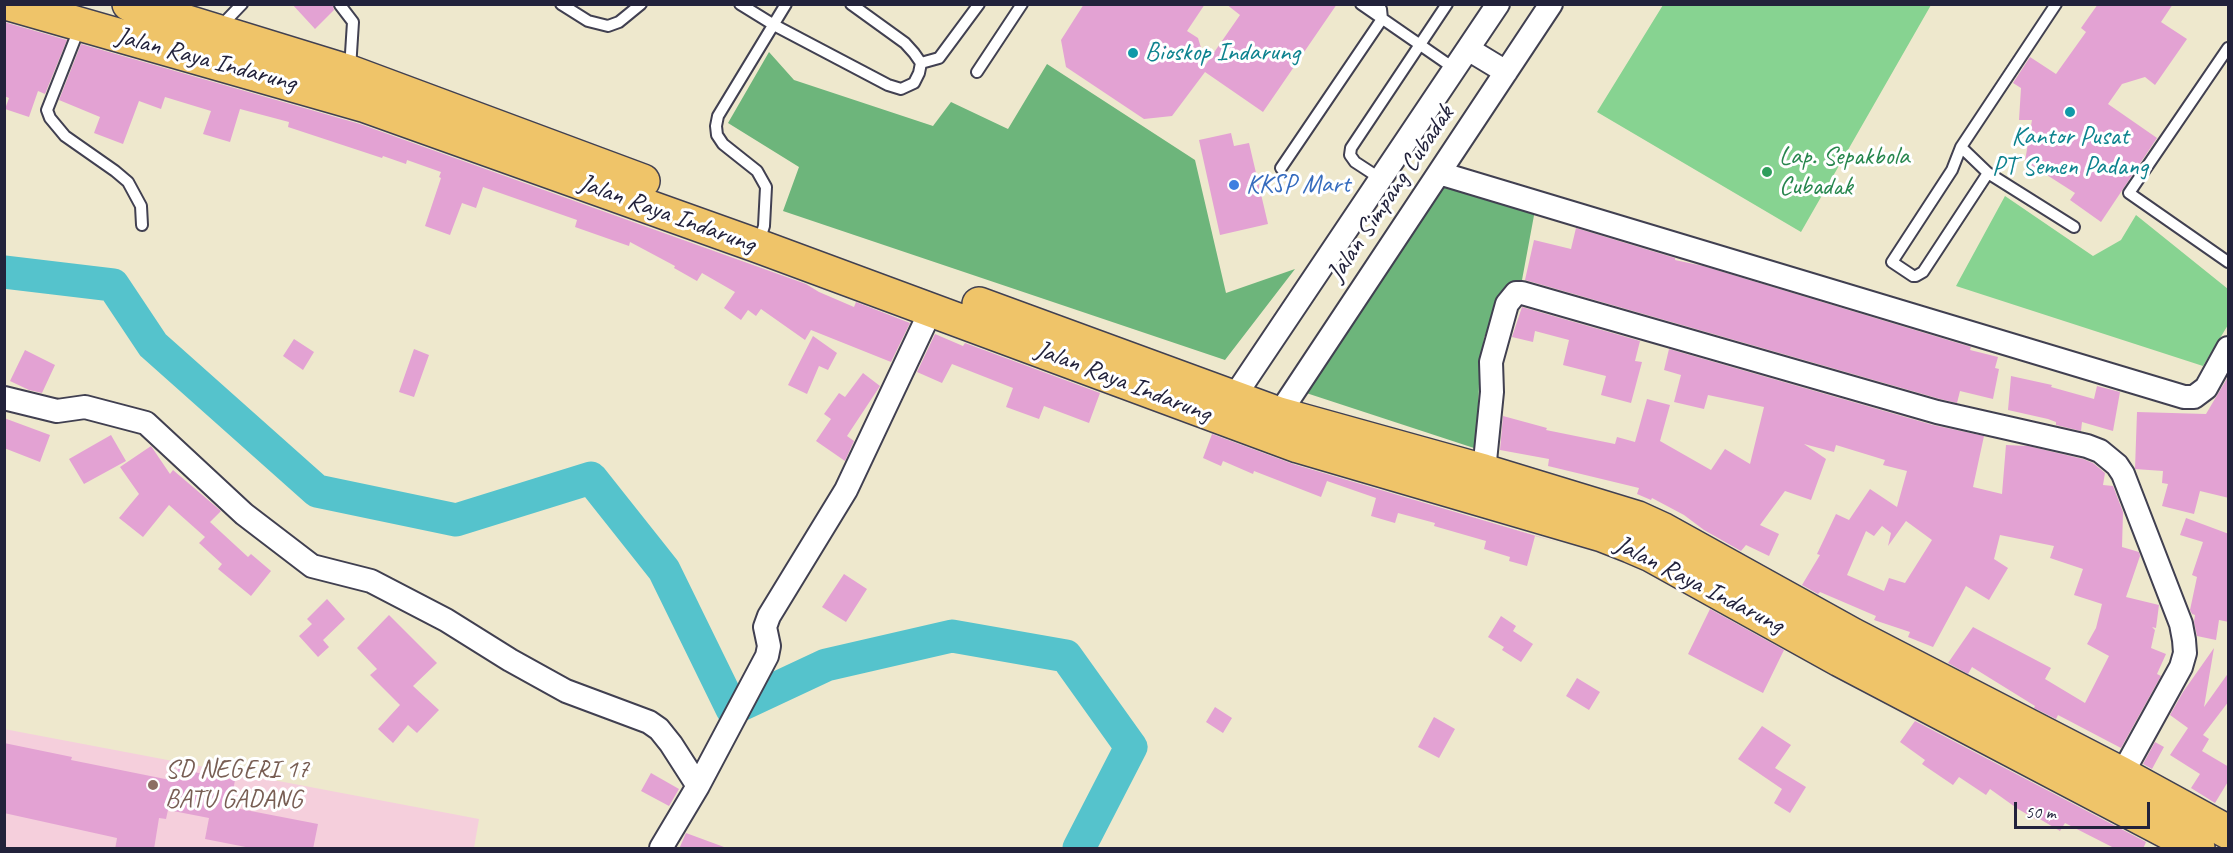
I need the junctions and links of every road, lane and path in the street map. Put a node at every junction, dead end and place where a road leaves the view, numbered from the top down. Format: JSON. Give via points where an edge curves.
{"nodes":[{"id":1,"x":9,"y":4,"type":"edge"},
{"id":2,"x":129,"y":4,"type":"edge"},
{"id":3,"x":242,"y":4,"type":"edge"},
{"id":4,"x":561,"y":4,"type":"edge"},
{"id":5,"x":584,"y":4,"type":"edge"},
{"id":6,"x":641,"y":4,"type":"edge"},
{"id":7,"x":740,"y":4,"type":"edge"},
{"id":8,"x":786,"y":4,"type":"edge"},
{"id":9,"x":850,"y":4,"type":"edge"},
{"id":10,"x":979,"y":4,"type":"edge"},
{"id":11,"x":1022,"y":4,"type":"edge"},
{"id":12,"x":1360,"y":4,"type":"edge"},
{"id":13,"x":1377,"y":4,"type":"edge"},
{"id":14,"x":1447,"y":4,"type":"edge"},
{"id":15,"x":1498,"y":4,"type":"edge"},
{"id":16,"x":1551,"y":4,"type":"edge"},
{"id":17,"x":2056,"y":4,"type":"edge"},
{"id":18,"x":340,"y":5,"type":"edge"},
{"id":19,"x":573,"y":12,"type":"junction"},
{"id":20,"x":1382,"y":19,"type":"junction"},
{"id":21,"x":774,"y":25,"type":"junction"},
{"id":22,"x":80,"y":26,"type":"junction"},
{"id":23,"x":1420,"y":43,"type":"junction"},
{"id":24,"x":207,"y":45,"type":"junction"},
{"id":25,"x":2229,"y":48,"type":"edge"},
{"id":26,"x":1468,"y":50,"type":"junction"},
{"id":27,"x":921,"y":63,"type":"junction"},
{"id":28,"x":1455,"y":69,"type":"junction"},
{"id":29,"x":350,"y":72,"type":"junction"},
{"id":30,"x":977,"y":72,"type":"dead end"},
{"id":31,"x":1506,"y":72,"type":"junction"},
{"id":32,"x":1961,"y":147,"type":"junction"},
{"id":33,"x":1281,"y":168,"type":"dead end"},
{"id":34,"x":1439,"y":173,"type":"junction"},
{"id":35,"x":1988,"y":173,"type":"junction"},
{"id":36,"x":1381,"y":179,"type":"junction"},
{"id":37,"x":141,"y":225,"type":"dead end"},
{"id":38,"x":2074,"y":227,"type":"dead end"},
{"id":39,"x":761,"y":236,"type":"junction"},
{"id":40,"x":2229,"y":261,"type":"edge"},
{"id":41,"x":931,"y":310,"type":"junction"},
{"id":42,"x":2229,"y":348,"type":"edge"},
{"id":43,"x":4,"y":398,"type":"edge"},
{"id":44,"x":1227,"y":408,"type":"junction"},
{"id":45,"x":1266,"y":422,"type":"junction"},
{"id":46,"x":1485,"y":456,"type":"junction"},
{"id":47,"x":1847,"y":647,"type":"junction"},
{"id":48,"x":2122,"y":774,"type":"junction"},
{"id":49,"x":698,"y":786,"type":"junction"},
{"id":50,"x":2229,"y":832,"type":"edge"},
{"id":51,"x":661,"y":849,"type":"edge"},
{"id":52,"x":2198,"y":849,"type":"edge"}],
"edges":[{"from":1,"to":22,"type":"highway","name":"Jalan Raya Indarung"},
{"from":2,"to":24,"type":"highway","name":"Jalan Raya Indarung"},
{"from":3,"to":24,"type":"lane"},
{"from":4,"to":19,"type":"lane"},
{"from":5,"to":19,"type":"lane"},
{"from":6,"to":19,"type":"lane","via":[[608,26]]},
{"from":7,"to":21,"type":"lane"},
{"from":8,"to":21,"type":"lane"},
{"from":9,"to":27,"type":"lane","via":[[905,43]]},
{"from":10,"to":27,"type":"lane","via":[[939,58]]},
{"from":11,"to":30,"type":"lane"},
{"from":12,"to":20,"type":"lane"},
{"from":13,"to":20,"type":"lane"},
{"from":14,"to":23,"type":"lane"},
{"from":15,"to":26,"type":"street","name":"Jalan Simpang Cubadak"},
{"from":16,"to":31,"type":"street","name":"Jalan Simpang Cubadak"},
{"from":17,"to":32,"type":"lane"},
{"from":18,"to":29,"type":"lane","via":[[352,22]]},
{"from":20,"to":23,"type":"lane"},
{"from":20,"to":33,"type":"lane"},
{"from":21,"to":27,"type":"lane","via":[[901,89],[914,83]]},
{"from":21,"to":39,"type":"lane","via":[[718,116],[716,126],[723,144],[763,179],[766,187]]},
{"from":22,"to":24,"type":"highway","name":"Jalan Raya Indarung"},
{"from":22,"to":37,"type":"lane","via":[[47,110],[65,136],[128,182],[141,206]]},
{"from":23,"to":28,"type":"lane"},
{"from":23,"to":36,"type":"lane","via":[[1350,148],[1355,162]]},
{"from":24,"to":29,"type":"highway","name":"Jalan Raya Indarung"},
{"from":24,"to":39,"type":"highway","name":"Jalan Raya Indarung","via":[[366,106]]},
{"from":25,"to":40,"type":"lane","via":[[2129,193]]},
{"from":26,"to":28,"type":"street","name":"Jalan Simpang Cubadak"},
{"from":26,"to":31,"type":"street"},
{"from":28,"to":36,"type":"street","name":"Jalan Simpang Cubadak"},
{"from":29,"to":39,"type":"highway","name":"Jalan Raya Indarung"},
{"from":31,"to":34,"type":"street","name":"Jalan Simpang Cubadak"},
{"from":32,"to":35,"type":"lane"},
{"from":32,"to":35,"type":"lane","via":[[1952,170],[1892,262],[1913,276],[1923,272]]},
{"from":34,"to":42,"type":"street","via":[[2184,397],[2194,397],[2206,388]]},
{"from":34,"to":45,"type":"street","name":"Jalan Simpang Cubadak"},
{"from":35,"to":38,"type":"lane"},
{"from":36,"to":44,"type":"street","name":"Jalan Simpang Cubadak"},
{"from":39,"to":41,"type":"highway","name":"Jalan Raya Indarung"},
{"from":39,"to":44,"type":"highway","name":"Jalan Raya Indarung"},
{"from":41,"to":44,"type":"highway","name":"Jalan Raya Indarung"},
{"from":41,"to":49,"type":"street","via":[[846,490],[769,616],[765,627],[767,656]]},
{"from":43,"to":49,"type":"street","via":[[57,411],[85,407],[146,423],[244,514],[312,566],[371,581],[566,691],[649,722],[671,744]]},
{"from":44,"to":45,"type":"highway","name":"Jalan Raya Indarung"},
{"from":45,"to":46,"type":"highway","name":"Jalan Raya Indarung"},
{"from":45,"to":47,"type":"highway","name":"Jalan Raya Indarung","via":[[1298,446],[1602,535]]},
{"from":46,"to":47,"type":"highway","name":"Jalan Raya Indarung","via":[[1662,529]]},
{"from":46,"to":48,"type":"street","via":[[1491,362],[1507,304],[1516,293],[1937,412],[2100,451],[2123,474],[2181,624],[2184,646],[2176,679]]},
{"from":47,"to":48,"type":"highway","name":"Jalan Raya Indarung"},
{"from":47,"to":52,"type":"highway","name":"Jalan Raya Indarung"},
{"from":48,"to":50,"type":"highway","name":"Jalan Raya Indarung"},
{"from":49,"to":51,"type":"street"}]}
